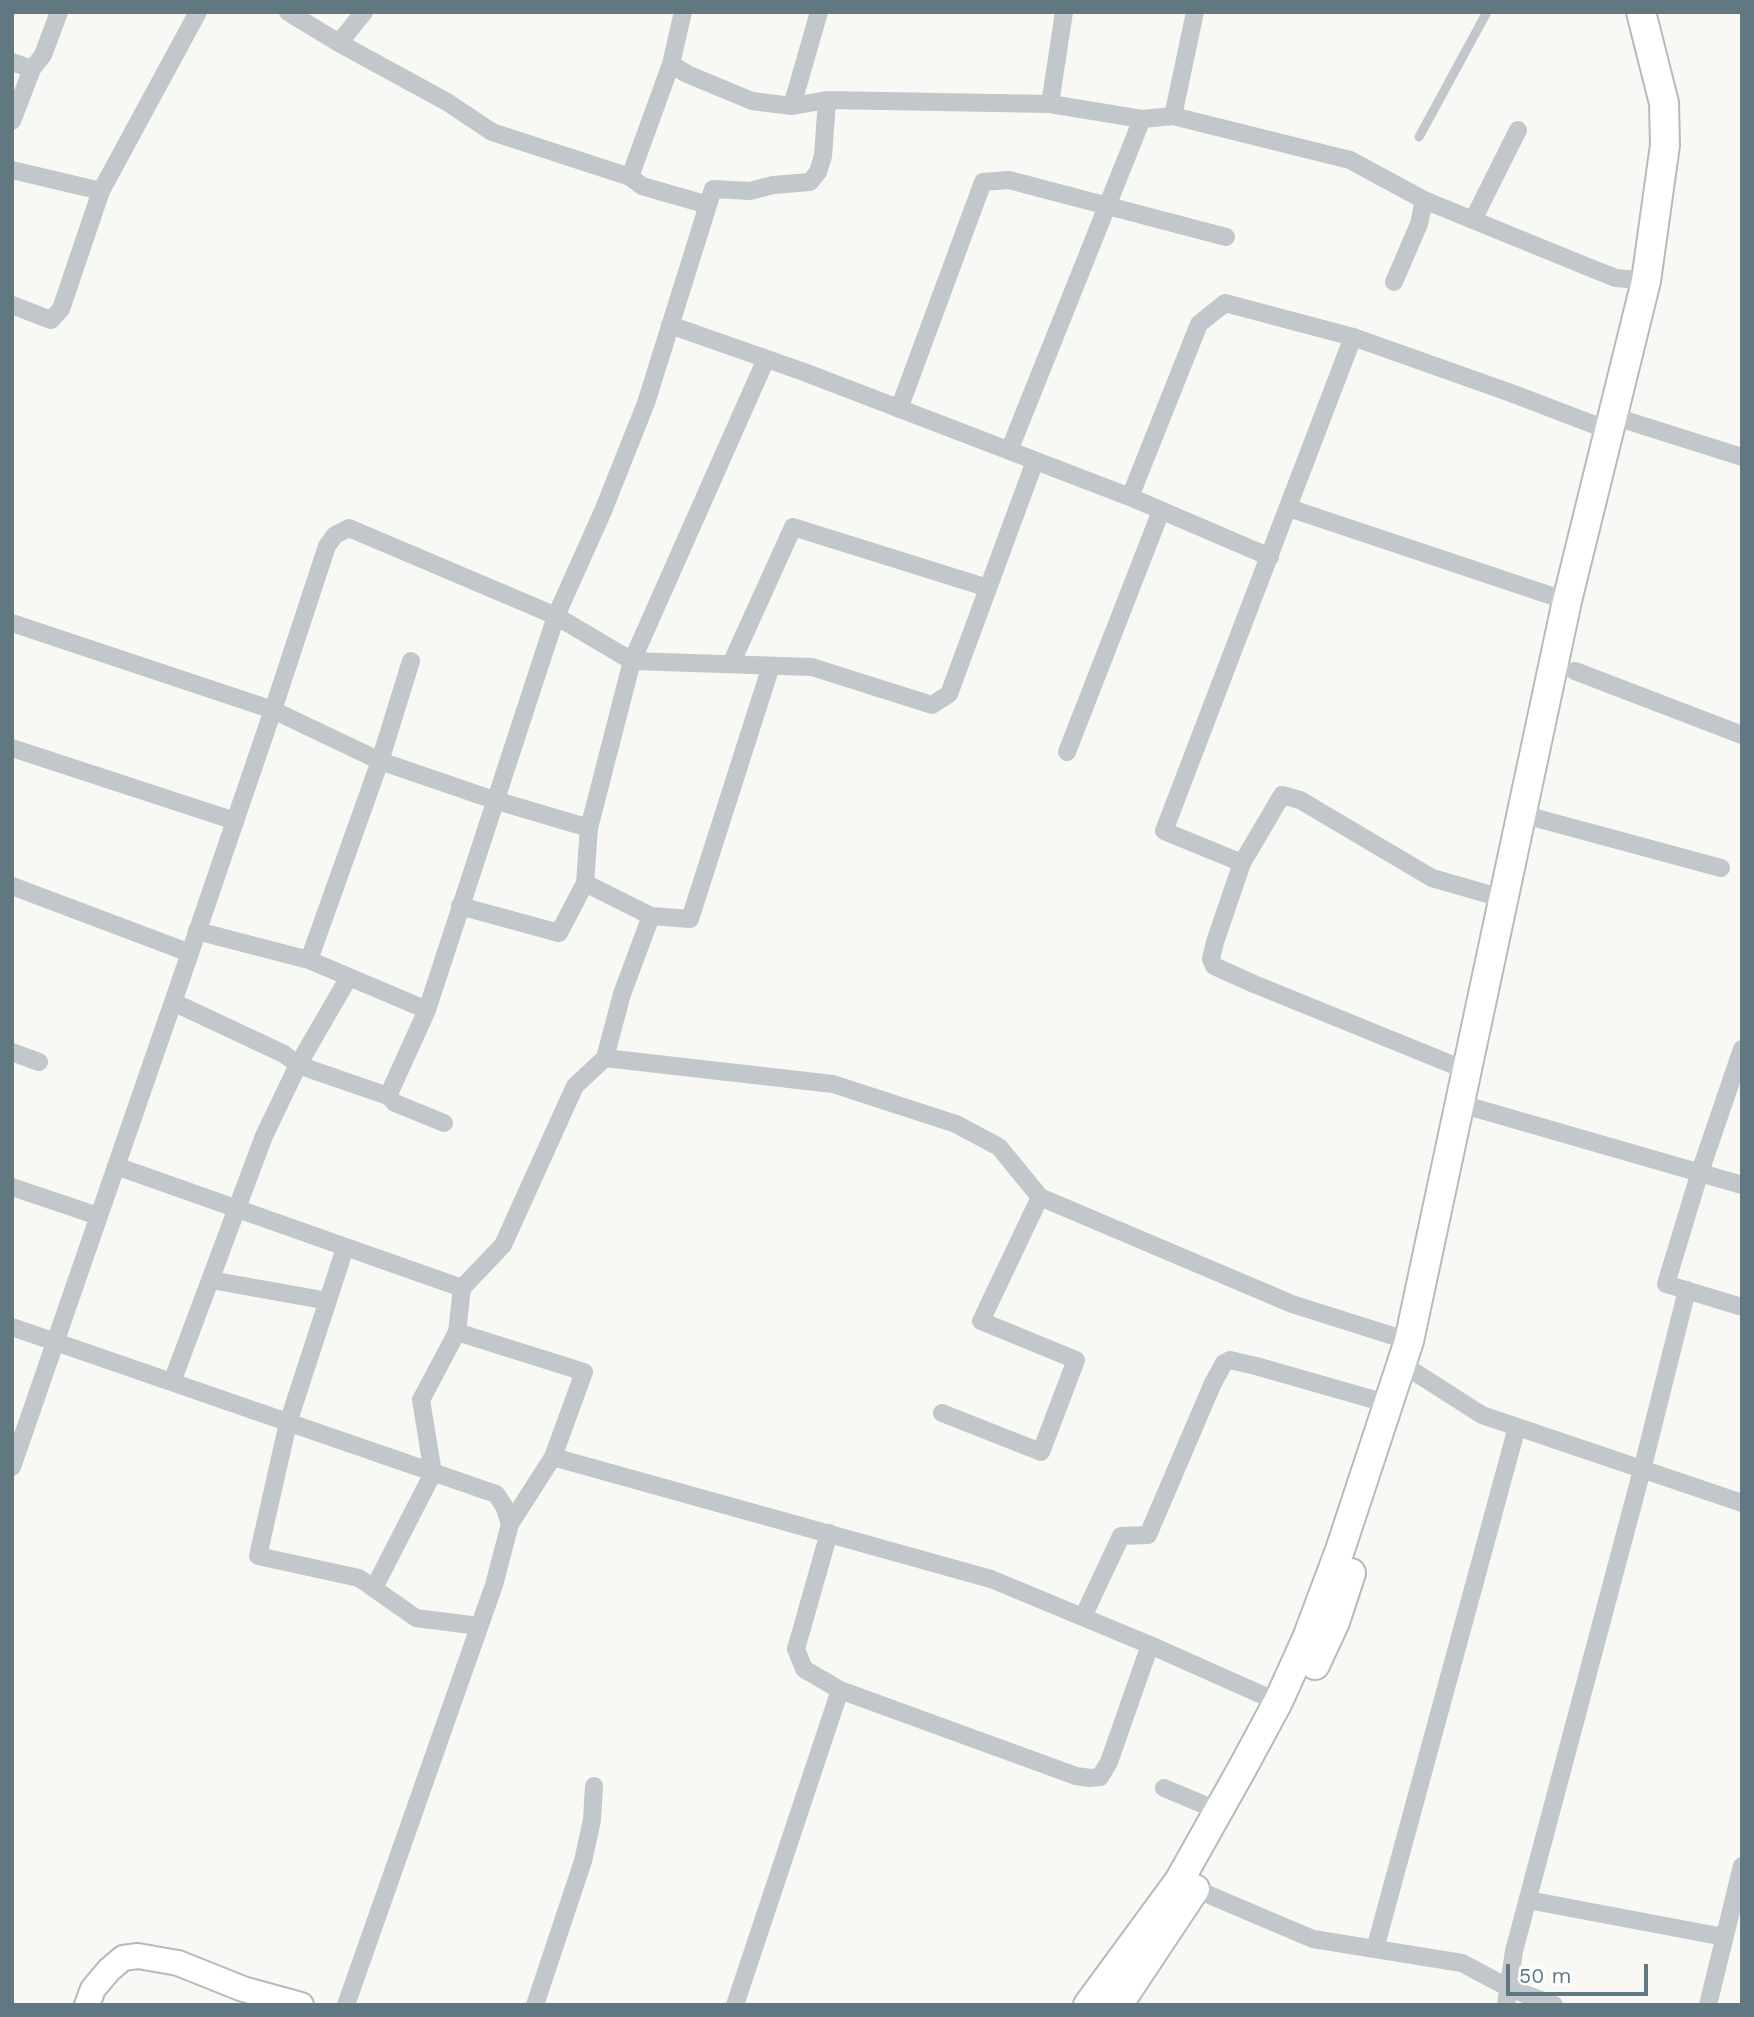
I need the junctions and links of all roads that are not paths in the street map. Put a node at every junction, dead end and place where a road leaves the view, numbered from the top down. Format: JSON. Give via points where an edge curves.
{"nodes":[{"id":1,"x":59,"y":12,"type":"edge"},
{"id":2,"x":198,"y":12,"type":"edge"},
{"id":3,"x":288,"y":12,"type":"edge"},
{"id":4,"x":364,"y":12,"type":"edge"},
{"id":5,"x":683,"y":12,"type":"edge"},
{"id":6,"x":819,"y":12,"type":"edge"},
{"id":7,"x":1195,"y":12,"type":"edge"},
{"id":8,"x":1487,"y":12,"type":"edge"},
{"id":9,"x":1641,"y":12,"type":"edge"},
{"id":10,"x":1659,"y":12,"type":"edge"},
{"id":11,"x":1058,"y":14,"type":"edge"},
{"id":12,"x":339,"y":43,"type":"junction"},
{"id":13,"x":12,"y":62,"type":"edge"},
{"id":14,"x":671,"y":64,"type":"junction"},
{"id":15,"x":32,"y":69,"type":"junction"},
{"id":16,"x":827,"y":100,"type":"junction"},
{"id":17,"x":1050,"y":104,"type":"junction"},
{"id":18,"x":792,"y":106,"type":"junction"},
{"id":19,"x":1173,"y":116,"type":"junction"},
{"id":20,"x":1142,"y":119,"type":"junction"},
{"id":21,"x":12,"y":121,"type":"edge"},
{"id":22,"x":1518,"y":130,"type":"dead end"},
{"id":23,"x":1419,"y":137,"type":"dead end"},
{"id":24,"x":12,"y":170,"type":"edge"},
{"id":25,"x":630,"y":177,"type":"junction"},
{"id":26,"x":101,"y":191,"type":"junction"},
{"id":27,"x":1424,"y":200,"type":"junction"},
{"id":28,"x":708,"y":205,"type":"junction"},
{"id":29,"x":1106,"y":206,"type":"junction"},
{"id":30,"x":1473,"y":220,"type":"junction"},
{"id":31,"x":1226,"y":237,"type":"dead end"},
{"id":32,"x":1646,"y":281,"type":"junction"},
{"id":33,"x":1394,"y":282,"type":"dead end"},
{"id":34,"x":12,"y":304,"type":"edge"},
{"id":35,"x":670,"y":325,"type":"junction"},
{"id":36,"x":1353,"y":337,"type":"junction"},
{"id":37,"x":766,"y":359,"type":"junction"},
{"id":38,"x":899,"y":409,"type":"junction"},
{"id":39,"x":1617,"y":425,"type":"junction"},
{"id":40,"x":1009,"y":451,"type":"junction"},
{"id":41,"x":1742,"y":457,"type":"edge"},
{"id":42,"x":1035,"y":461,"type":"junction"},
{"id":43,"x":1130,"y":497,"type":"junction"},
{"id":44,"x":1289,"y":508,"type":"junction"},
{"id":45,"x":1161,"y":511,"type":"junction"},
{"id":46,"x":1270,"y":557,"type":"junction"},
{"id":47,"x":988,"y":588,"type":"junction"},
{"id":48,"x":1567,"y":601,"type":"junction"},
{"id":49,"x":556,"y":615,"type":"junction"},
{"id":50,"x":12,"y":624,"type":"edge"},
{"id":51,"x":411,"y":661,"type":"dead end"},
{"id":52,"x":632,"y":661,"type":"junction"},
{"id":53,"x":732,"y":664,"type":"junction"},
{"id":54,"x":771,"y":666,"type":"junction"},
{"id":55,"x":1575,"y":671,"type":"dead end"},
{"id":56,"x":273,"y":709,"type":"junction"},
{"id":57,"x":1742,"y":735,"type":"edge"},
{"id":58,"x":12,"y":748,"type":"edge"},
{"id":59,"x":1067,"y":751,"type":"dead end"},
{"id":60,"x":380,"y":761,"type":"junction"},
{"id":61,"x":494,"y":800,"type":"junction"},
{"id":62,"x":1536,"y":818,"type":"junction"},
{"id":63,"x":235,"y":821,"type":"junction"},
{"id":64,"x":589,"y":828,"type":"junction"},
{"id":65,"x":1242,"y":863,"type":"junction"},
{"id":66,"x":1721,"y":868,"type":"dead end"},
{"id":67,"x":585,"y":883,"type":"junction"},
{"id":68,"x":12,"y":886,"type":"edge"},
{"id":69,"x":1505,"y":899,"type":"junction"},
{"id":70,"x":460,"y":906,"type":"junction"},
{"id":71,"x":651,"y":916,"type":"junction"},
{"id":72,"x":197,"y":931,"type":"junction"},
{"id":73,"x":190,"y":953,"type":"junction"},
{"id":74,"x":309,"y":960,"type":"junction"},
{"id":75,"x":349,"y":977,"type":"junction"},
{"id":76,"x":173,"y":1002,"type":"junction"},
{"id":77,"x":427,"y":1010,"type":"junction"},
{"id":78,"x":1742,"y":1049,"type":"edge"},
{"id":79,"x":12,"y":1052,"type":"edge"},
{"id":80,"x":605,"y":1058,"type":"junction"},
{"id":81,"x":39,"y":1062,"type":"dead end"},
{"id":82,"x":298,"y":1065,"type":"junction"},
{"id":83,"x":1468,"y":1071,"type":"junction"},
{"id":84,"x":388,"y":1096,"type":"junction"},
{"id":85,"x":1468,"y":1106,"type":"junction"},
{"id":86,"x":444,"y":1123,"type":"dead end"},
{"id":87,"x":116,"y":1166,"type":"junction"},
{"id":88,"x":1699,"y":1175,"type":"junction"},
{"id":89,"x":1742,"y":1185,"type":"edge"},
{"id":90,"x":12,"y":1187,"type":"edge"},
{"id":91,"x":1040,"y":1197,"type":"junction"},
{"id":92,"x":238,"y":1210,"type":"junction"},
{"id":93,"x":98,"y":1216,"type":"junction"},
{"id":94,"x":345,"y":1248,"type":"junction"},
{"id":95,"x":211,"y":1280,"type":"junction"},
{"id":96,"x":462,"y":1288,"type":"junction"},
{"id":97,"x":1687,"y":1290,"type":"junction"},
{"id":98,"x":328,"y":1301,"type":"junction"},
{"id":99,"x":1742,"y":1307,"type":"edge"},
{"id":100,"x":12,"y":1327,"type":"edge"},
{"id":101,"x":457,"y":1332,"type":"junction"},
{"id":102,"x":55,"y":1341,"type":"junction"},
{"id":103,"x":1409,"y":1359,"type":"junction"},
{"id":104,"x":172,"y":1382,"type":"junction"},
{"id":105,"x":1389,"y":1404,"type":"junction"},
{"id":106,"x":942,"y":1413,"type":"dead end"},
{"id":107,"x":288,"y":1423,"type":"junction"},
{"id":108,"x":1517,"y":1427,"type":"junction"},
{"id":109,"x":554,"y":1457,"type":"junction"},
{"id":110,"x":12,"y":1467,"type":"edge"},
{"id":111,"x":1642,"y":1470,"type":"junction"},
{"id":112,"x":433,"y":1473,"type":"junction"},
{"id":113,"x":1742,"y":1503,"type":"edge"},
{"id":114,"x":509,"y":1524,"type":"junction"},
{"id":115,"x":829,"y":1534,"type":"junction"},
{"id":116,"x":374,"y":1588,"type":"junction"},
{"id":117,"x":1083,"y":1617,"type":"junction"},
{"id":118,"x":479,"y":1626,"type":"junction"},
{"id":119,"x":1150,"y":1645,"type":"junction"},
{"id":120,"x":840,"y":1690,"type":"junction"},
{"id":121,"x":1278,"y":1702,"type":"junction"},
{"id":122,"x":594,"y":1786,"type":"dead end"},
{"id":123,"x":1164,"y":1788,"type":"dead end"},
{"id":124,"x":1219,"y":1811,"type":"junction"},
{"id":125,"x":1742,"y":1866,"type":"edge"},
{"id":126,"x":1187,"y":1885,"type":"junction"},
{"id":127,"x":1528,"y":1900,"type":"junction"},
{"id":128,"x":1724,"y":1937,"type":"junction"},
{"id":129,"x":1375,"y":1949,"type":"junction"},
{"id":130,"x":1508,"y":1996,"type":"edge"},
{"id":131,"x":88,"y":2005,"type":"edge"},
{"id":132,"x":301,"y":2005,"type":"edge"},
{"id":133,"x":346,"y":2005,"type":"edge"},
{"id":134,"x":535,"y":2005,"type":"edge"},
{"id":135,"x":735,"y":2005,"type":"edge"},
{"id":136,"x":1088,"y":2005,"type":"edge"},
{"id":137,"x":1119,"y":2005,"type":"edge"},
{"id":138,"x":1554,"y":2005,"type":"edge"},
{"id":139,"x":1708,"y":2005,"type":"edge"}],
"edges":[{"from":1,"to":15,"type":"street","via":[[43,55]]},
{"from":2,"to":26,"type":"street"},
{"from":3,"to":12,"type":"street"},
{"from":4,"to":12,"type":"street"},
{"from":5,"to":14,"type":"street"},
{"from":6,"to":18,"type":"street"},
{"from":7,"to":19,"type":"street"},
{"from":8,"to":23,"type":"lane"},
{"from":9,"to":32,"type":"main road","via":[[1664,103],[1665,145]]},
{"from":10,"to":39,"type":"main road","via":[[1681,90],[1681,140],[1660,282]]},
{"from":11,"to":17,"type":"street"},
{"from":12,"to":25,"type":"street","via":[[492,132]]},
{"from":13,"to":15,"type":"street"},
{"from":14,"to":18,"type":"street","via":[[752,101]]},
{"from":14,"to":25,"type":"street"},
{"from":15,"to":21,"type":"street"},
{"from":16,"to":17,"type":"street"},
{"from":16,"to":18,"type":"street"},
{"from":16,"to":28,"type":"street","via":[[823,156],[810,182],[750,191],[713,189]]},
{"from":17,"to":20,"type":"street"},
{"from":19,"to":20,"type":"street"},
{"from":19,"to":27,"type":"street","via":[[1350,160]]},
{"from":20,"to":29,"type":"street"},
{"from":22,"to":30,"type":"street"},
{"from":24,"to":26,"type":"street"},
{"from":25,"to":28,"type":"street","via":[[642,186]]},
{"from":26,"to":34,"type":"street","via":[[61,309],[51,320]]},
{"from":27,"to":30,"type":"street"},
{"from":27,"to":33,"type":"street","via":[[1419,225]]},
{"from":28,"to":35,"type":"street"},
{"from":29,"to":31,"type":"street"},
{"from":29,"to":38,"type":"street","via":[[1009,180],[983,182]]},
{"from":29,"to":40,"type":"street"},
{"from":30,"to":32,"type":"street","via":[[1616,278]]},
{"from":32,"to":39,"type":"main road"},
{"from":35,"to":37,"type":"street"},
{"from":35,"to":49,"type":"street","via":[[641,415]]},
{"from":36,"to":39,"type":"street"},
{"from":36,"to":43,"type":"street","via":[[1225,303],[1199,324]]},
{"from":36,"to":44,"type":"street"},
{"from":37,"to":38,"type":"street"},
{"from":37,"to":52,"type":"street"},
{"from":38,"to":40,"type":"street"},
{"from":39,"to":41,"type":"street"},
{"from":39,"to":48,"type":"main road"},
{"from":39,"to":62,"type":"main road"},
{"from":40,"to":42,"type":"street"},
{"from":42,"to":43,"type":"street"},
{"from":42,"to":47,"type":"street"},
{"from":43,"to":45,"type":"street"},
{"from":44,"to":46,"type":"street"},
{"from":44,"to":48,"type":"street"},
{"from":45,"to":46,"type":"street"},
{"from":45,"to":59,"type":"street"},
{"from":46,"to":65,"type":"street","via":[[1164,831]]},
{"from":47,"to":53,"type":"street","via":[[793,527]]},
{"from":47,"to":54,"type":"street","via":[[949,694],[932,705],[812,667]]},
{"from":48,"to":69,"type":"main road"},
{"from":49,"to":52,"type":"street"},
{"from":49,"to":56,"type":"street","via":[[349,528],[327,545]]},
{"from":49,"to":61,"type":"street"},
{"from":50,"to":56,"type":"street"},
{"from":51,"to":60,"type":"street"},
{"from":52,"to":53,"type":"street"},
{"from":52,"to":64,"type":"street"},
{"from":53,"to":54,"type":"street"},
{"from":54,"to":71,"type":"street","via":[[690,919]]},
{"from":55,"to":57,"type":"street"},
{"from":56,"to":60,"type":"street"},
{"from":56,"to":63,"type":"street"},
{"from":58,"to":63,"type":"street"},
{"from":60,"to":61,"type":"street"},
{"from":60,"to":74,"type":"street"},
{"from":61,"to":64,"type":"street"},
{"from":61,"to":70,"type":"street"},
{"from":62,"to":66,"type":"street"},
{"from":62,"to":85,"type":"main road"},
{"from":63,"to":72,"type":"street"},
{"from":64,"to":67,"type":"street"},
{"from":65,"to":69,"type":"street","via":[[1282,795],[1300,800],[1432,878]]},
{"from":65,"to":83,"type":"street","via":[[1215,942],[1214,965]]},
{"from":67,"to":70,"type":"street","via":[[559,933]]},
{"from":67,"to":71,"type":"street"},
{"from":68,"to":73,"type":"street"},
{"from":69,"to":83,"type":"main road"},
{"from":70,"to":77,"type":"street"},
{"from":71,"to":80,"type":"street","via":[[622,994]]},
{"from":72,"to":73,"type":"street"},
{"from":72,"to":74,"type":"street"},
{"from":73,"to":76,"type":"street"},
{"from":74,"to":75,"type":"street"},
{"from":75,"to":77,"type":"street"},
{"from":75,"to":82,"type":"street"},
{"from":76,"to":82,"type":"street","via":[[284,1054]]},
{"from":76,"to":87,"type":"street"},
{"from":77,"to":84,"type":"street"},
{"from":78,"to":88,"type":"street"},
{"from":79,"to":81,"type":"street"},
{"from":80,"to":91,"type":"street","via":[[832,1084],[956,1124],[999,1147]]},
{"from":80,"to":96,"type":"street","via":[[575,1086],[503,1245]]},
{"from":82,"to":84,"type":"street"},
{"from":82,"to":92,"type":"street","via":[[264,1136]]},
{"from":83,"to":85,"type":"main road"},
{"from":84,"to":86,"type":"street"},
{"from":85,"to":88,"type":"street"},
{"from":85,"to":103,"type":"main road"},
{"from":87,"to":92,"type":"street"},
{"from":87,"to":93,"type":"street"},
{"from":88,"to":89,"type":"street"},
{"from":88,"to":97,"type":"street","via":[[1666,1284]]},
{"from":90,"to":93,"type":"street"},
{"from":91,"to":103,"type":"street"},
{"from":91,"to":106,"type":"street","via":[[981,1321],[1076,1360],[1041,1452]]},
{"from":92,"to":94,"type":"street"},
{"from":92,"to":95,"type":"street"},
{"from":93,"to":102,"type":"street"},
{"from":94,"to":96,"type":"street"},
{"from":94,"to":98,"type":"street"},
{"from":95,"to":98,"type":"street"},
{"from":95,"to":104,"type":"street"},
{"from":96,"to":101,"type":"street"},
{"from":97,"to":99,"type":"street"},
{"from":97,"to":111,"type":"street"},
{"from":98,"to":107,"type":"street"},
{"from":100,"to":102,"type":"street"},
{"from":101,"to":109,"type":"street","via":[[584,1372]]},
{"from":101,"to":112,"type":"street","via":[[421,1400]]},
{"from":102,"to":104,"type":"street"},
{"from":102,"to":110,"type":"street"},
{"from":103,"to":105,"type":"main road"},
{"from":103,"to":108,"type":"street","via":[[1482,1415]]},
{"from":103,"to":126,"type":"main road","via":[[1335,1622],[1297,1702]]},
{"from":104,"to":107,"type":"street"},
{"from":105,"to":117,"type":"street","via":[[1256,1366],[1230,1360],[1224,1363],[1148,1535],[1121,1536]]},
{"from":105,"to":121,"type":"main road","via":[[1340,1550]]},
{"from":107,"to":112,"type":"street"},
{"from":107,"to":116,"type":"street","via":[[258,1556],[359,1578]]},
{"from":108,"to":111,"type":"street"},
{"from":108,"to":129,"type":"street"},
{"from":109,"to":114,"type":"street"},
{"from":109,"to":115,"type":"street"},
{"from":111,"to":113,"type":"street"},
{"from":111,"to":127,"type":"street"},
{"from":112,"to":114,"type":"street","via":[[496,1494]]},
{"from":112,"to":116,"type":"street"},
{"from":114,"to":118,"type":"street"},
{"from":115,"to":117,"type":"street","via":[[991,1579]]},
{"from":115,"to":120,"type":"street","via":[[796,1649],[804,1669]]},
{"from":116,"to":118,"type":"street","via":[[416,1618]]},
{"from":117,"to":119,"type":"street"},
{"from":118,"to":133,"type":"street"},
{"from":119,"to":120,"type":"street","via":[[1100,1777],[1076,1776]]},
{"from":119,"to":121,"type":"street"},
{"from":120,"to":135,"type":"street"},
{"from":121,"to":124,"type":"main road"},
{"from":122,"to":134,"type":"street","via":[[583,1861]]},
{"from":123,"to":124,"type":"street"},
{"from":124,"to":126,"type":"main road"},
{"from":125,"to":128,"type":"street"},
{"from":126,"to":129,"type":"street","via":[[1312,1939]]},
{"from":126,"to":136,"type":"main road"},
{"from":126,"to":137,"type":"main road"},
{"from":127,"to":128,"type":"street"},
{"from":127,"to":130,"type":"street"},
{"from":128,"to":139,"type":"street"},
{"from":129,"to":130,"type":"street","via":[[1462,1963]]},
{"from":130,"to":138,"type":"street"},
{"from":131,"to":132,"type":"street","via":[[93,1989],[109,1970],[123,1958],[138,1956],[178,1963],[243,1989]]}]}
